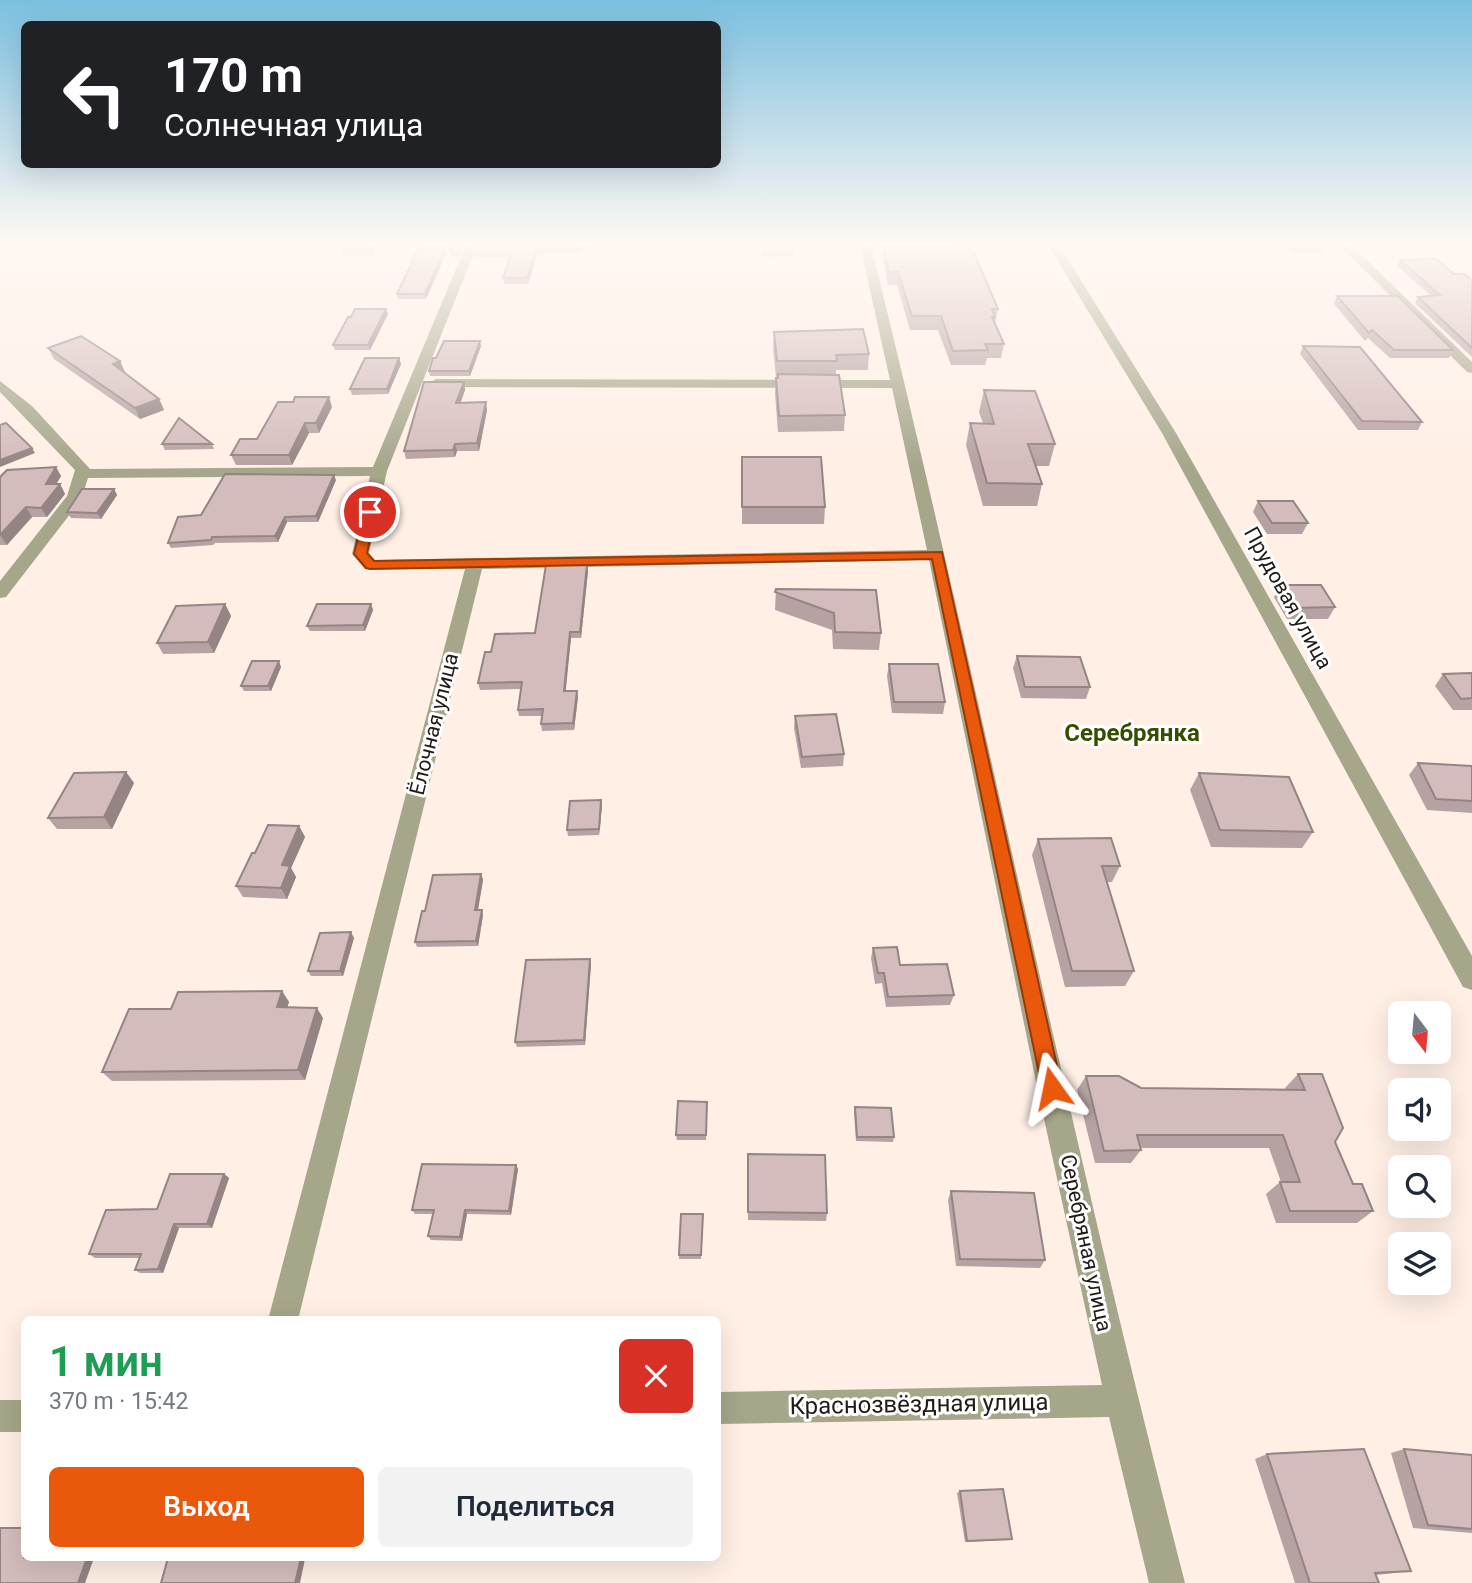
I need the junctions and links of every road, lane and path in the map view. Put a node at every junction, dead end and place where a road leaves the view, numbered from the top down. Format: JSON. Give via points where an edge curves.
{"nodes":[{"id":1,"x":441,"y":319,"type":"edge"},
{"id":2,"x":883,"y":319,"type":"edge"},
{"id":3,"x":1099,"y":319,"type":"edge"},
{"id":4,"x":1420,"y":319,"type":"edge"},
{"id":5,"x":1472,"y":369,"type":"edge"},
{"id":6,"x":415,"y":383,"type":"junction"},
{"id":7,"x":899,"y":384,"type":"junction"},
{"id":8,"x":0,"y":385,"type":"edge"},
{"id":9,"x":379,"y":471,"type":"junction"},
{"id":10,"x":81,"y":474,"type":"junction"},
{"id":11,"x":938,"y":555,"type":"junction"},
{"id":12,"x":475,"y":564,"type":"junction"},
{"id":13,"x":0,"y":593,"type":"edge"},
{"id":14,"x":1472,"y":979,"type":"edge"},
{"id":15,"x":283,"y":1316,"type":"edge"},
{"id":16,"x":1120,"y":1401,"type":"junction"},
{"id":17,"x":721,"y":1408,"type":"edge"},
{"id":18,"x":0,"y":1416,"type":"edge"},
{"id":19,"x":21,"y":1416,"type":"edge"},
{"id":20,"x":1167,"y":1583,"type":"edge"}],
"edges":[{"from":1,"to":6,"type":"street"},
{"from":2,"to":7,"type":"street","name":"Серебряная улица"},
{"from":3,"to":14,"type":"street","name":"Прудовая улица","via":[[1169,433]]},
{"from":4,"to":5,"type":"street"},
{"from":6,"to":7,"type":"street"},
{"from":6,"to":9,"type":"street"},
{"from":7,"to":11,"type":"street","name":"Серебряная улица"},
{"from":8,"to":10,"type":"street","via":[[83,469]]},
{"from":9,"to":10,"type":"street"},
{"from":9,"to":12,"type":"street","via":[[360,554],[370,565]]},
{"from":10,"to":13,"type":"street","via":[[75,497]]},
{"from":11,"to":12,"type":"street"},
{"from":11,"to":16,"type":"street","name":"Серебряная улица"},
{"from":12,"to":15,"type":"street","name":"Ёлочная улица"},
{"from":16,"to":17,"type":"street","name":"Краснозвёздная улица"},
{"from":16,"to":20,"type":"street","name":"Серебряная улица"},
{"from":18,"to":19,"type":"street"}]}
